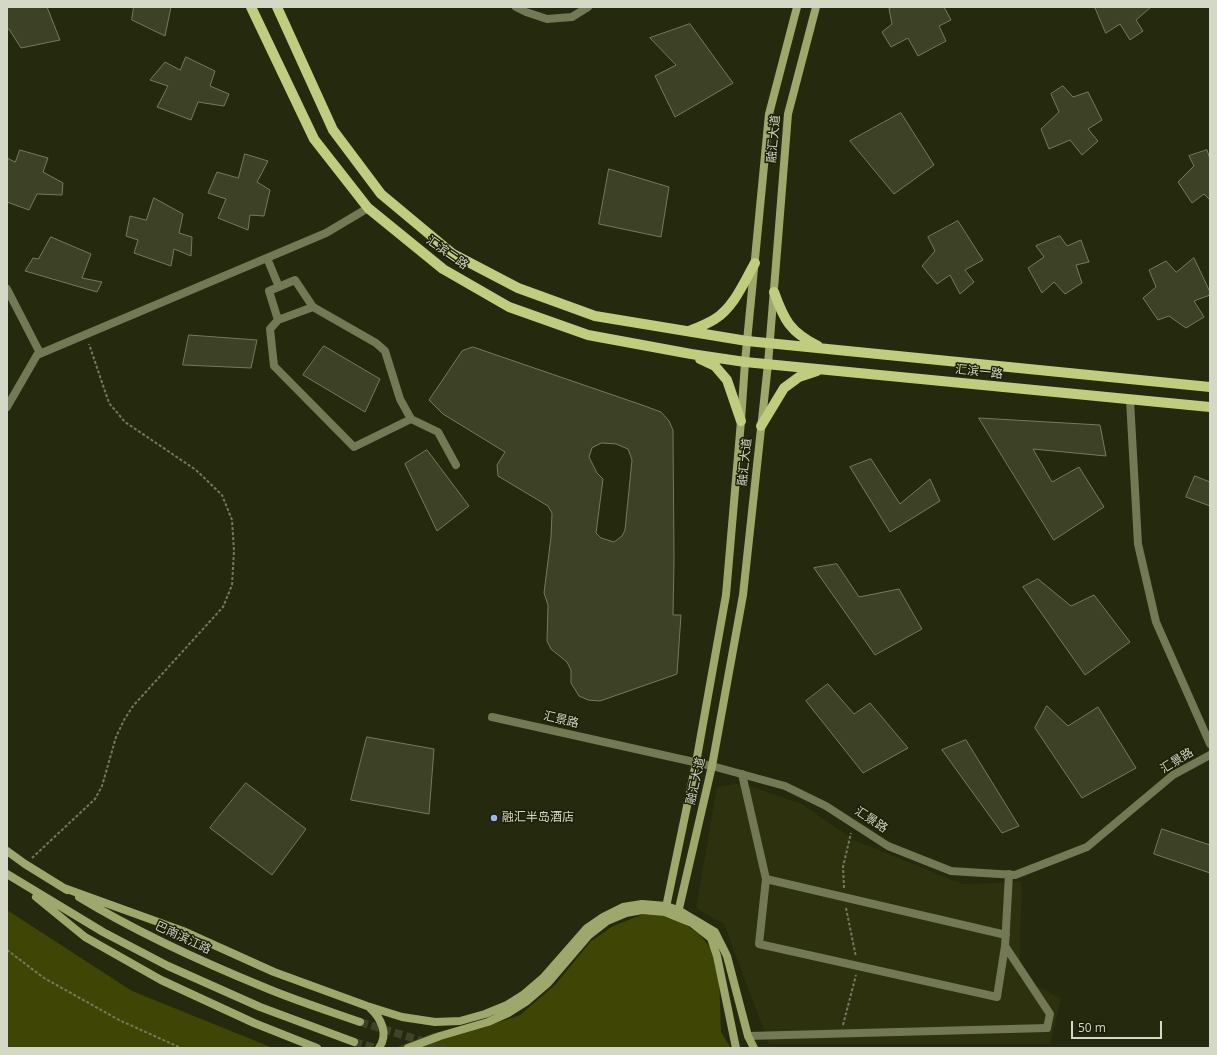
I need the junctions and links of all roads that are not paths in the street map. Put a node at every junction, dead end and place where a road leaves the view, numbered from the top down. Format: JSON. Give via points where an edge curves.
{"nodes":[{"id":1,"x":251,"y":7,"type":"edge"},
{"id":2,"x":277,"y":7,"type":"edge"},
{"id":3,"x":516,"y":7,"type":"edge"},
{"id":4,"x":588,"y":7,"type":"edge"},
{"id":5,"x":797,"y":7,"type":"edge"},
{"id":6,"x":816,"y":7,"type":"edge"},
{"id":7,"x":368,"y":208,"type":"junction"},
{"id":8,"x":267,"y":258,"type":"junction"},
{"id":9,"x":755,"y":263,"type":"junction"},
{"id":10,"x":279,"y":287,"type":"junction"},
{"id":11,"x":7,"y":289,"type":"edge"},
{"id":12,"x":774,"y":292,"type":"junction"},
{"id":13,"x":313,"y":307,"type":"junction"},
{"id":14,"x":278,"y":320,"type":"junction"},
{"id":15,"x":689,"y":331,"type":"junction"},
{"id":16,"x":747,"y":341,"type":"junction"},
{"id":17,"x":770,"y":344,"type":"junction"},
{"id":18,"x":825,"y":349,"type":"junction"},
{"id":19,"x":40,"y":354,"type":"junction"},
{"id":20,"x":691,"y":354,"type":"junction"},
{"id":21,"x":745,"y":362,"type":"junction"},
{"id":22,"x":768,"y":364,"type":"junction"},
{"id":23,"x":821,"y":370,"type":"junction"},
{"id":24,"x":1210,"y":387,"type":"edge"},
{"id":25,"x":1130,"y":400,"type":"junction"},
{"id":26,"x":7,"y":407,"type":"edge"},
{"id":27,"x":1210,"y":407,"type":"edge"},
{"id":28,"x":411,"y":419,"type":"junction"},
{"id":29,"x":741,"y":421,"type":"junction"},
{"id":30,"x":761,"y":426,"type":"junction"},
{"id":31,"x":456,"y":465,"type":"dead end"},
{"id":32,"x":492,"y":717,"type":"dead end"},
{"id":33,"x":1210,"y":744,"type":"edge"},
{"id":34,"x":1210,"y":755,"type":"edge"},
{"id":35,"x":696,"y":763,"type":"junction"},
{"id":36,"x":712,"y":766,"type":"junction"},
{"id":37,"x":742,"y":774,"type":"junction"},
{"id":38,"x":7,"y":851,"type":"edge"},
{"id":39,"x":1009,"y":874,"type":"junction"},
{"id":40,"x":9,"y":875,"type":"edge"},
{"id":41,"x":766,"y":879,"type":"junction"},
{"id":42,"x":64,"y":888,"type":"junction"},
{"id":43,"x":666,"y":909,"type":"junction"},
{"id":44,"x":677,"y":913,"type":"junction"},
{"id":45,"x":1006,"y":935,"type":"junction"},
{"id":46,"x":1005,"y":946,"type":"junction"},
{"id":47,"x":367,"y":1006,"type":"junction"},
{"id":48,"x":360,"y":1022,"type":"tunnel mouth"},
{"id":49,"x":748,"y":1036,"type":"junction"},
{"id":50,"x":354,"y":1042,"type":"tunnel mouth"},
{"id":51,"x":317,"y":1048,"type":"edge"},
{"id":52,"x":379,"y":1048,"type":"edge"},
{"id":53,"x":408,"y":1048,"type":"edge"},
{"id":54,"x":736,"y":1048,"type":"edge"},
{"id":55,"x":754,"y":1048,"type":"edge"}],
"edges":[{"from":1,"to":7,"type":"main road","name":"汇滨二路","via":[[314,138]]},
{"from":2,"to":15,"type":"main road","name":"汇滨二路","via":[[332,130],[381,194],[453,254],[518,288],[595,316]]},
{"from":3,"to":4,"type":"street","via":[[547,19],[572,17]]},
{"from":5,"to":9,"type":"main road","name":"融汇大道","via":[[769,114]]},
{"from":6,"to":12,"type":"main road","name":"融汇大道","via":[[788,114]]},
{"from":7,"to":8,"type":"street","via":[[326,233]]},
{"from":7,"to":20,"type":"main road","name":"汇滨二路","via":[[443,270],[509,307],[588,335]]},
{"from":8,"to":10,"type":"street"},
{"from":8,"to":19,"type":"street"},
{"from":9,"to":15,"type":"main road","via":[[729,306],[715,319]]},
{"from":9,"to":16,"type":"main road","name":"融汇大道"},
{"from":10,"to":13,"type":"street","via":[[294,280]]},
{"from":10,"to":14,"type":"street","via":[[268,292]]},
{"from":11,"to":19,"type":"street"},
{"from":12,"to":17,"type":"main road","name":"融汇大道"},
{"from":12,"to":18,"type":"main road","via":[[782,313],[792,328],[804,339]]},
{"from":13,"to":14,"type":"street"},
{"from":13,"to":28,"type":"street","via":[[376,343],[385,351],[400,398]]},
{"from":14,"to":28,"type":"street","via":[[270,329],[274,366],[354,447]]},
{"from":15,"to":16,"type":"main road","name":"汇滨二路"},
{"from":16,"to":17,"type":"main road","name":"汇滨一路"},
{"from":16,"to":21,"type":"main road","name":"融汇大道"},
{"from":17,"to":18,"type":"main road","name":"汇滨一路"},
{"from":17,"to":22,"type":"main road","name":"融汇大道"},
{"from":18,"to":24,"type":"main road","name":"汇滨一路"},
{"from":19,"to":26,"type":"street","via":[[37,355]]},
{"from":20,"to":21,"type":"main road","name":"汇滨二路"},
{"from":20,"to":29,"type":"main road","via":[[715,366],[727,380]]},
{"from":21,"to":22,"type":"main road","name":"汇滨一路"},
{"from":21,"to":29,"type":"main road","name":"融汇大道"},
{"from":22,"to":23,"type":"main road","name":"汇滨一路"},
{"from":22,"to":30,"type":"main road","name":"融汇大道"},
{"from":23,"to":25,"type":"main road","name":"汇滨一路"},
{"from":23,"to":30,"type":"main road","via":[[799,377],[784,388]]},
{"from":25,"to":27,"type":"main road","name":"汇滨一路"},
{"from":25,"to":33,"type":"street","via":[[1138,544],[1156,622]]},
{"from":28,"to":31,"type":"street","via":[[438,432]]},
{"from":29,"to":35,"type":"main road","name":"融汇大道","via":[[726,595]]},
{"from":30,"to":36,"type":"main road","name":"融汇大道","via":[[743,595]]},
{"from":32,"to":35,"type":"street","name":"汇景路"},
{"from":34,"to":39,"type":"street","name":"汇景路","via":[[1173,775],[1087,847],[1016,875]]},
{"from":35,"to":36,"type":"street","name":"汇景路"},
{"from":35,"to":43,"type":"main road","name":"融汇大道"},
{"from":36,"to":37,"type":"street","name":"汇景路"},
{"from":36,"to":44,"type":"main road","name":"融汇大道"},
{"from":37,"to":39,"type":"street","name":"汇景路","via":[[785,786],[826,806],[888,846],[951,871]]},
{"from":37,"to":41,"type":"street"},
{"from":38,"to":42,"type":"main road","name":"巴南滨江路"},
{"from":39,"to":45,"type":"street"},
{"from":40,"to":50,"type":"main road","via":[[103,932],[168,966],[260,1007]]},
{"from":40,"to":51,"type":"main road","via":[[85,937],[161,980],[254,1023]]},
{"from":41,"to":45,"type":"street"},
{"from":41,"to":46,"type":"street","via":[[759,944],[997,997]]},
{"from":42,"to":47,"type":"main road","via":[[184,931],[274,972]]},
{"from":42,"to":48,"type":"main road","name":"巴南滨江路","via":[[113,918],[174,948],[266,989]]},
{"from":43,"to":44,"type":"main road"},
{"from":43,"to":47,"type":"main road","via":[[642,904],[623,907],[603,917],[587,928],[544,977],[523,995],[485,1014],[460,1021],[435,1022],[402,1017]]},
{"from":43,"to":53,"type":"main road","via":[[626,913],[607,921],[589,935],[548,983],[527,1001],[488,1022]]},
{"from":44,"to":49,"type":"main road","via":[[715,932],[727,956]]},
{"from":44,"to":54,"type":"main road","via":[[711,938]]},
{"from":45,"to":46,"type":"street"},
{"from":46,"to":49,"type":"street","via":[[1050,1014],[1047,1028]]},
{"from":47,"to":52,"type":"main road","via":[[382,1024],[383,1039]]},
{"from":49,"to":55,"type":"main road"}]}
